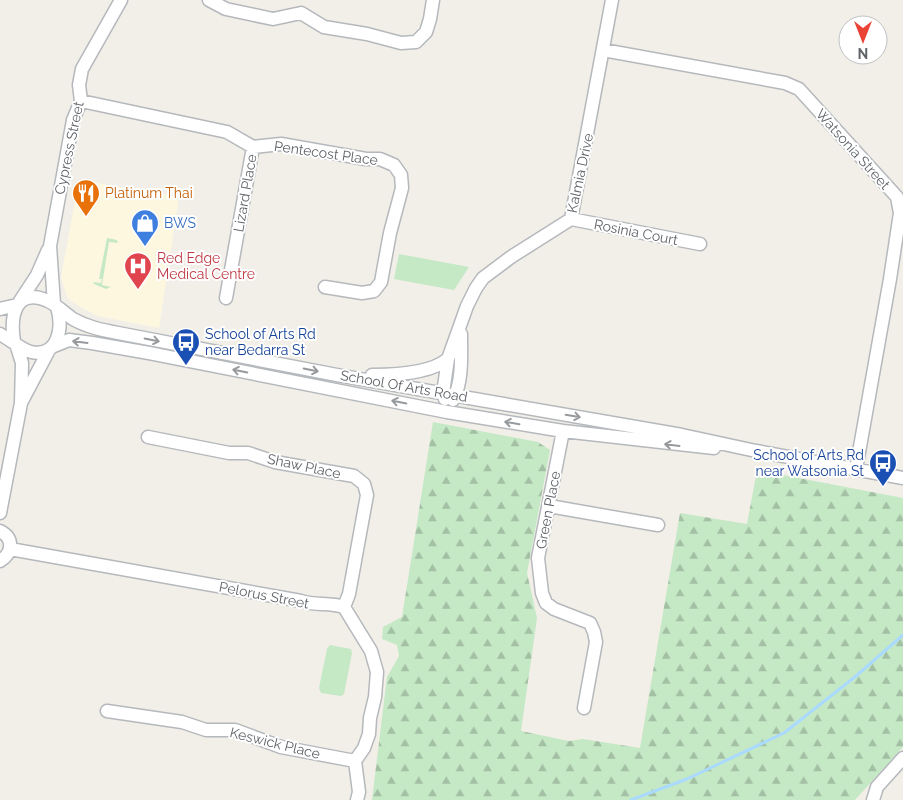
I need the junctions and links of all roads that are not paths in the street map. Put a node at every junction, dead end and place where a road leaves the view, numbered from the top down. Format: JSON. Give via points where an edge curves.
{"nodes":[{"id":1,"x":122,"y":0,"type":"edge"},
{"id":2,"x":210,"y":0,"type":"edge"},
{"id":3,"x":303,"y":0,"type":"edge"},
{"id":4,"x":433,"y":0,"type":"edge"},
{"id":5,"x":612,"y":0,"type":"edge"},
{"id":6,"x":301,"y":13,"type":"junction"},
{"id":7,"x":603,"y":50,"type":"junction"},
{"id":8,"x":81,"y":101,"type":"junction"},
{"id":9,"x":253,"y":148,"type":"junction"},
{"id":10,"x":571,"y":219,"type":"junction"},
{"id":11,"x":700,"y":244,"type":"dead end"},
{"id":12,"x":50,"y":246,"type":"junction"},
{"id":13,"x":897,"y":280,"type":"edge"},
{"id":14,"x":325,"y":287,"type":"dead end"},
{"id":15,"x":226,"y":298,"type":"dead end"},
{"id":16,"x":19,"y":303,"type":"junction"},
{"id":17,"x":55,"y":306,"type":"junction"},
{"id":18,"x":0,"y":309,"type":"edge"},
{"id":19,"x":461,"y":326,"type":"junction"},
{"id":20,"x":0,"y":334,"type":"edge"},
{"id":21,"x":15,"y":342,"type":"junction"},
{"id":22,"x":51,"y":348,"type":"junction"},
{"id":23,"x":448,"y":359,"type":"junction"},
{"id":24,"x":337,"y":375,"type":"junction"},
{"id":25,"x":450,"y":394,"type":"junction"},
{"id":26,"x":21,"y":403,"type":"junction"},
{"id":27,"x":447,"y":412,"type":"junction"},
{"id":28,"x":564,"y":431,"type":"junction"},
{"id":29,"x":148,"y":437,"type":"dead end"},
{"id":30,"x":756,"y":451,"type":"junction"},
{"id":31,"x":856,"y":469,"type":"junction"},
{"id":32,"x":903,"y":478,"type":"edge"},
{"id":33,"x":549,"y":506,"type":"junction"},
{"id":34,"x":0,"y":513,"type":"edge"},
{"id":35,"x":658,"y":525,"type":"dead end"},
{"id":36,"x":0,"y":531,"type":"edge"},
{"id":37,"x":10,"y":549,"type":"junction"},
{"id":38,"x":0,"y":561,"type":"edge"},
{"id":39,"x":344,"y":607,"type":"junction"},
{"id":40,"x":584,"y":708,"type":"dead end"},
{"id":41,"x":107,"y":711,"type":"dead end"},
{"id":42,"x":903,"y":758,"type":"edge"},
{"id":43,"x":355,"y":761,"type":"junction"},
{"id":44,"x":357,"y":800,"type":"edge"},
{"id":45,"x":873,"y":800,"type":"edge"}],
"edges":[{"from":1,"to":8,"type":"street","name":"Cypress Street","via":[[82,69]]},
{"from":2,"to":6,"type":"street","via":[[226,8],[273,19]]},
{"from":3,"to":6,"type":"street"},
{"from":4,"to":6,"type":"street","via":[[426,32],[416,42],[401,43],[324,27]]},
{"from":5,"to":7,"type":"street","name":"Kalmia Drive"},
{"from":7,"to":10,"type":"street","name":"Kalmia Drive"},
{"from":7,"to":13,"type":"street","name":"Watsonia Street","via":[[785,83],[799,90],[897,197],[900,213]]},
{"from":8,"to":9,"type":"street","via":[[227,132]]},
{"from":8,"to":12,"type":"street","name":"Cypress Street","via":[[73,120]]},
{"from":9,"to":14,"type":"street","name":"Pentecost Place","via":[[281,144],[380,159],[394,165],[401,175],[402,188],[382,282],[374,291],[362,293]]},
{"from":9,"to":15,"type":"street","name":"Lizard Place"},
{"from":10,"to":11,"type":"street","name":"Rosinia Court"},
{"from":10,"to":19,"type":"street","name":"Kalmia Drive","via":[[483,278],[467,306]]},
{"from":12,"to":16,"type":"street","name":"Cypress Street","via":[[37,276]]},
{"from":12,"to":17,"type":"street","name":"Cypress Street"},
{"from":13,"to":31,"type":"street","name":"Watsonia Street"},
{"from":16,"to":17,"type":"street","via":[[36,298]]},
{"from":16,"to":18,"type":"street"},
{"from":16,"to":21,"type":"street","via":[[12,319]]},
{"from":17,"to":22,"type":"street","via":[[60,325]]},
{"from":17,"to":24,"type":"street","name":"School Of Arts Road","one_way":true,"via":[[89,326]]},
{"from":19,"to":23,"type":"street","name":"Kalmia Drive"},
{"from":19,"to":25,"type":"street","name":"Kalmia Drive","via":[[461,362]]},
{"from":20,"to":21,"type":"street"},
{"from":21,"to":22,"type":"street","via":[[30,352]]},
{"from":21,"to":26,"type":"street","via":[[22,362]]},
{"from":22,"to":26,"type":"street"},
{"from":27,"to":22,"type":"street","name":"School Of Arts Road","one_way":true,"via":[[102,345],[69,340]]},
{"from":23,"to":24,"type":"street","via":[[436,366],[398,374]]},
{"from":23,"to":25,"type":"street","name":"Kalmia Drive"},
{"from":24,"to":25,"type":"street","name":"School Of Arts Road"},
{"from":25,"to":27,"type":"street","name":"Kalmia Drive"},
{"from":25,"to":30,"type":"street","name":"School Of Arts Road","one_way":true},
{"from":26,"to":34,"type":"street"},
{"from":28,"to":27,"type":"street","name":"School Of Arts Road","one_way":true},
{"from":30,"to":28,"type":"street","name":"School Of Arts Road","one_way":true,"via":[[682,446]]},
{"from":28,"to":33,"type":"street","name":"Green Place"},
{"from":29,"to":39,"type":"street","name":"Shaw Place","via":[[229,453],[248,453],[275,462],[354,476],[364,484],[367,495]]},
{"from":30,"to":31,"type":"street","name":"School Of Arts Road"},
{"from":31,"to":32,"type":"street","name":"School Of Arts Road"},
{"from":33,"to":35,"type":"street"},
{"from":33,"to":40,"type":"street","name":"Green Place","via":[[538,558],[542,592],[546,603],[554,609],[590,623],[596,642]]},
{"from":36,"to":37,"type":"street","via":[[9,539]]},
{"from":37,"to":38,"type":"street","via":[[6,558]]},
{"from":37,"to":39,"type":"street","name":"Pelorus Street","via":[[312,605]]},
{"from":39,"to":43,"type":"street","via":[[371,651],[377,672],[369,734]]},
{"from":41,"to":43,"type":"street","name":"Keswick Place","via":[[182,722],[206,730],[236,730],[281,747]]},
{"from":42,"to":45,"type":"street","via":[[876,787]]},
{"from":43,"to":44,"type":"street"}]}
